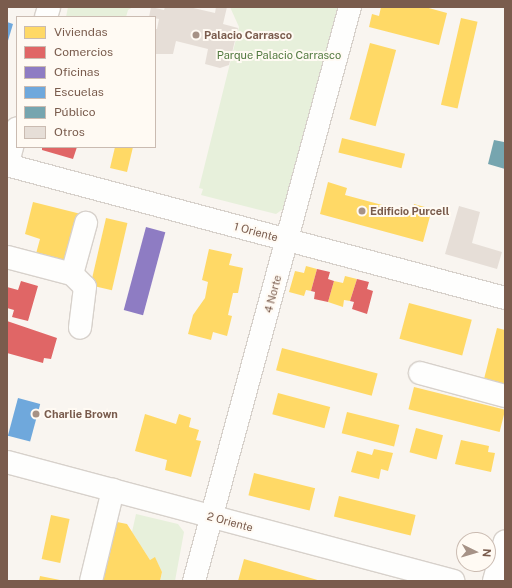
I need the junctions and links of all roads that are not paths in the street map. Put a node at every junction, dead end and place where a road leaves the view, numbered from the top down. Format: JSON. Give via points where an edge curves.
{"nodes":[{"id":1,"x":350,"y":7,"type":"edge"},
{"id":2,"x":16,"y":132,"type":"edge"},
{"id":3,"x":7,"y":166,"type":"edge"},
{"id":4,"x":86,"y":223,"type":"dead end"},
{"id":5,"x":288,"y":240,"type":"junction"},
{"id":6,"x":7,"y":257,"type":"edge"},
{"id":7,"x":72,"y":274,"type":"junction"},
{"id":8,"x":505,"y":298,"type":"edge"},
{"id":9,"x":80,"y":328,"type":"dead end"},
{"id":10,"x":420,"y":374,"type":"dead end"},
{"id":11,"x":505,"y":396,"type":"edge"},
{"id":12,"x":7,"y":462,"type":"edge"},
{"id":13,"x":113,"y":490,"type":"junction"},
{"id":14,"x":212,"y":517,"type":"junction"},
{"id":15,"x":505,"y":540,"type":"edge"},
{"id":16,"x":91,"y":581,"type":"edge"},
{"id":17,"x":194,"y":581,"type":"edge"},
{"id":18,"x":453,"y":581,"type":"edge"},
{"id":19,"x":494,"y":581,"type":"edge"}],
"edges":[{"from":1,"to":5,"type":"street","name":"4 Norte"},
{"from":2,"to":3,"type":"street"},
{"from":3,"to":5,"type":"street","name":"1 Oriente"},
{"from":4,"to":7,"type":"street"},
{"from":5,"to":8,"type":"street","name":"1 Oriente"},
{"from":5,"to":14,"type":"street","name":"4 Norte"},
{"from":6,"to":7,"type":"street"},
{"from":7,"to":9,"type":"street","via":[[85,287]]},
{"from":10,"to":11,"type":"street"},
{"from":12,"to":13,"type":"street","name":"2 Oriente"},
{"from":13,"to":14,"type":"street","name":"2 Oriente"},
{"from":13,"to":16,"type":"street"},
{"from":14,"to":17,"type":"street","name":"4 Norte"},
{"from":14,"to":18,"type":"street","name":"2 Oriente"},
{"from":15,"to":19,"type":"street"}]}
